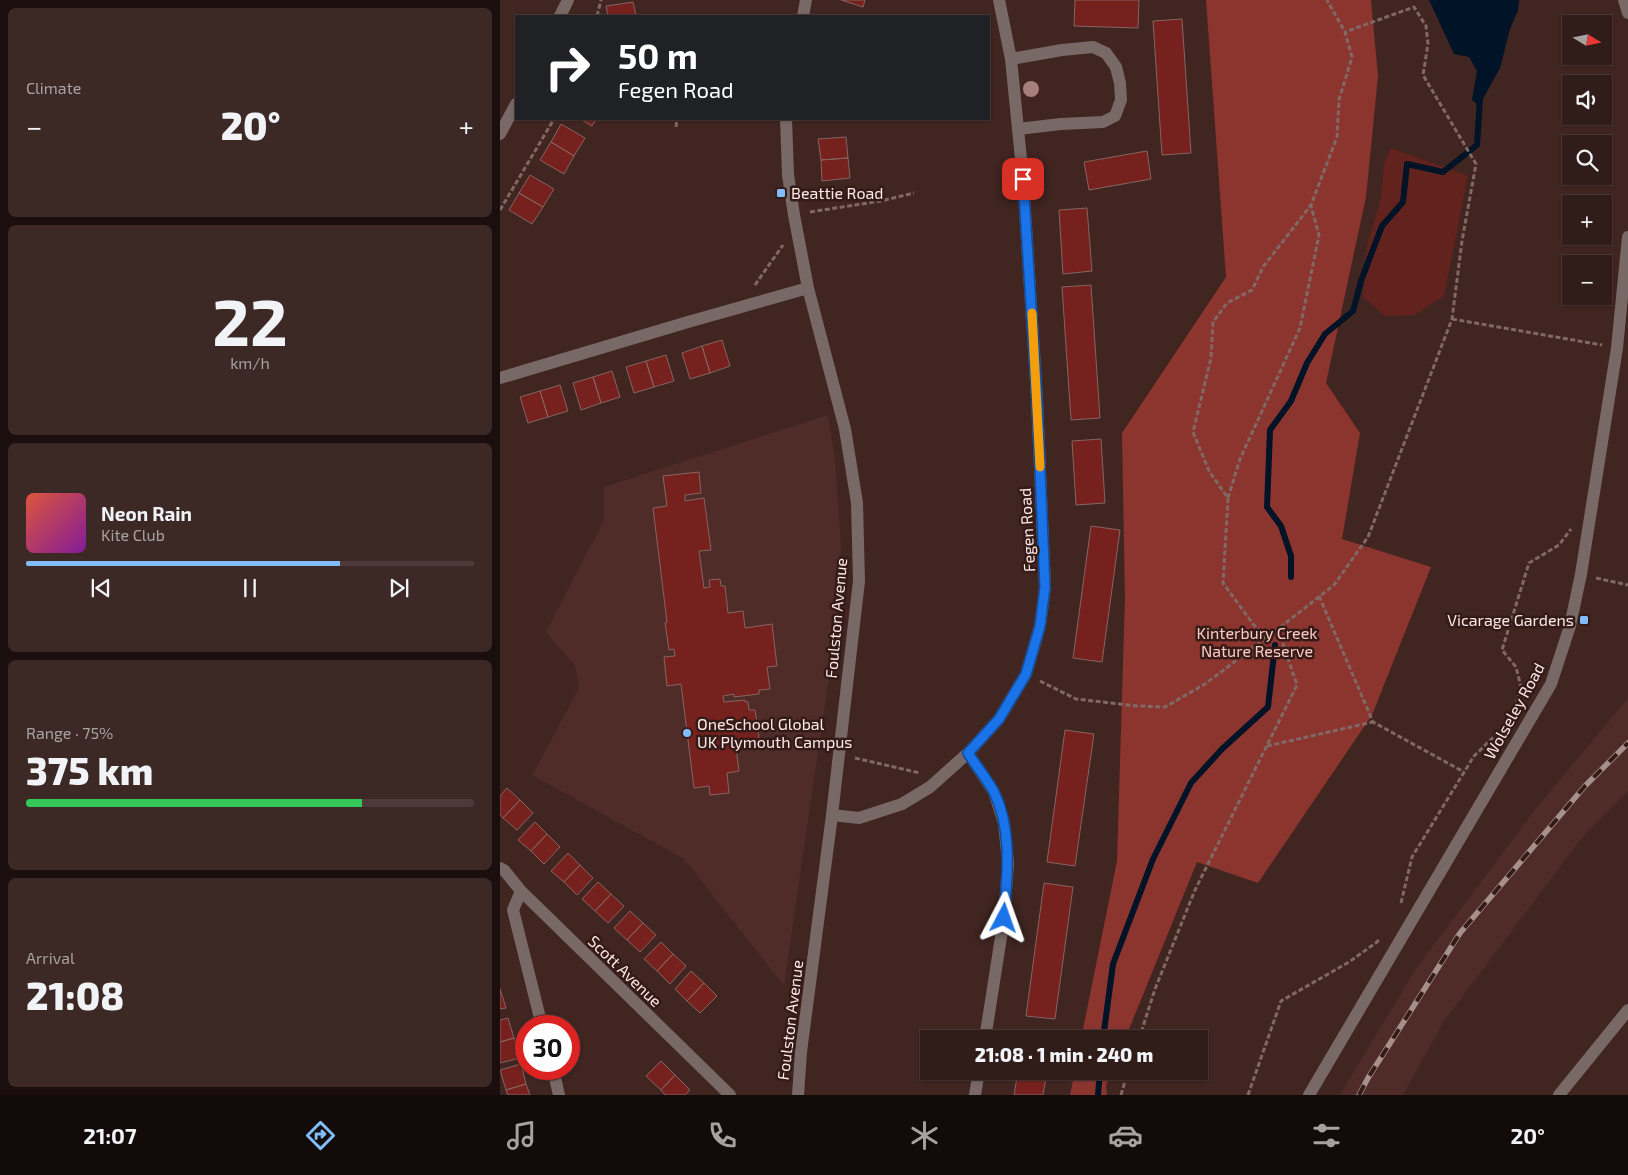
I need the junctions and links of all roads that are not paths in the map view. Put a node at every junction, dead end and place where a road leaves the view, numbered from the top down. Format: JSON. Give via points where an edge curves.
{"nodes":[{"id":1,"x":568,"y":0,"type":"edge"},
{"id":2,"x":806,"y":0,"type":"edge"},
{"id":3,"x":999,"y":0,"type":"edge"},
{"id":4,"x":1624,"y":0,"type":"edge"},
{"id":5,"x":1628,"y":13,"type":"edge"},
{"id":6,"x":560,"y":15,"type":"edge"},
{"id":7,"x":803,"y":15,"type":"edge"},
{"id":8,"x":1010,"y":59,"type":"junction"},
{"id":9,"x":515,"y":106,"type":"edge"},
{"id":10,"x":786,"y":120,"type":"edge"},
{"id":11,"x":1018,"y":129,"type":"junction"},
{"id":12,"x":500,"y":134,"type":"edge"},
{"id":13,"x":1628,"y":237,"type":"edge"},
{"id":14,"x":808,"y":288,"type":"junction"},
{"id":15,"x":500,"y":378,"type":"edge"},
{"id":16,"x":968,"y":753,"type":"junction"},
{"id":17,"x":832,"y":815,"type":"junction"},
{"id":18,"x":500,"y":868,"type":"edge"},
{"id":19,"x":521,"y":891,"type":"junction"},
{"id":20,"x":1628,"y":1010,"type":"edge"},
{"id":21,"x":539,"y":1015,"type":"edge"},
{"id":22,"x":986,"y":1030,"type":"edge"},
{"id":23,"x":555,"y":1080,"type":"edge"},
{"id":24,"x":978,"y":1080,"type":"edge"},
{"id":25,"x":559,"y":1095,"type":"edge"},
{"id":26,"x":730,"y":1095,"type":"edge"},
{"id":27,"x":798,"y":1095,"type":"edge"},
{"id":28,"x":975,"y":1095,"type":"edge"},
{"id":29,"x":1309,"y":1095,"type":"edge"},
{"id":30,"x":1559,"y":1095,"type":"edge"}],
"edges":[{"from":1,"to":6,"type":"street"},
{"from":2,"to":7,"type":"street"},
{"from":3,"to":8,"type":"street","name":"Fegen Road"},
{"from":4,"to":5,"type":"street"},
{"from":8,"to":11,"type":"street","name":"Fegen Road"},
{"from":8,"to":11,"type":"street","via":[[1093,48],[1106,53],[1116,66],[1120,83],[1121,100],[1115,116],[1103,122]]},
{"from":9,"to":12,"type":"street"},
{"from":10,"to":14,"type":"street","name":"Foulston Avenue","via":[[788,175]]},
{"from":11,"to":16,"type":"street","name":"Fegen Road","via":[[1037,399],[1045,587],[1040,626],[1026,674],[999,719]]},
{"from":13,"to":29,"type":"street","name":"Wolseley Road","via":[[1617,348],[1581,574],[1570,626],[1551,684]]},
{"from":14,"to":15,"type":"street"},
{"from":14,"to":17,"type":"street","name":"Foulston Avenue","via":[[845,429],[856,503],[859,581]]},
{"from":16,"to":17,"type":"street","name":"Fegen Road","via":[[930,787],[902,804],[859,818]]},
{"from":16,"to":22,"type":"street","via":[[994,792],[1004,823],[1008,863],[1004,918]]},
{"from":17,"to":27,"type":"street","name":"Foulston Avenue"},
{"from":18,"to":19,"type":"street","name":"Scott Avenue"},
{"from":19,"to":21,"type":"street","via":[[513,910]]},
{"from":19,"to":26,"type":"street","name":"Scott Avenue"},
{"from":20,"to":30,"type":"street"},
{"from":23,"to":25,"type":"street"},
{"from":24,"to":28,"type":"street"}]}
